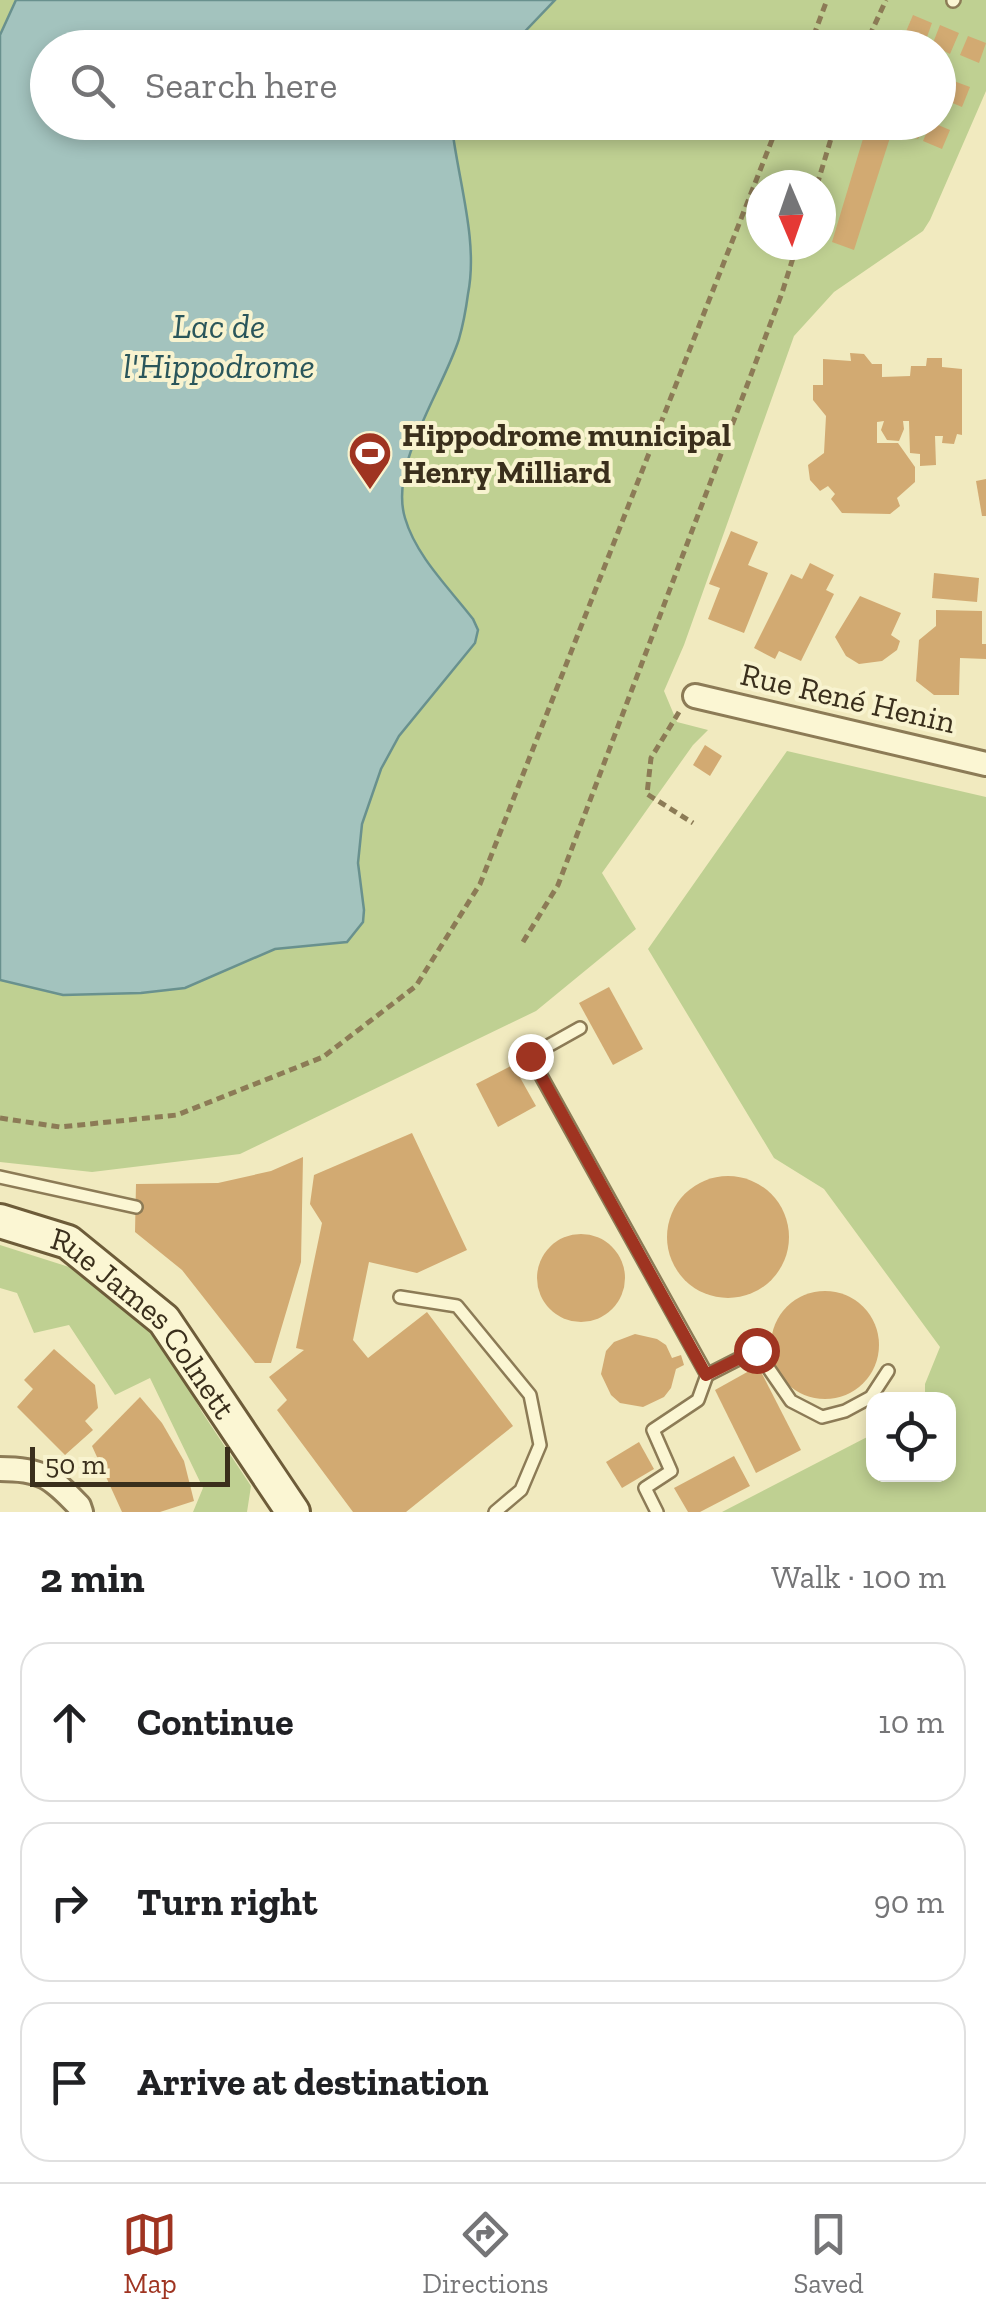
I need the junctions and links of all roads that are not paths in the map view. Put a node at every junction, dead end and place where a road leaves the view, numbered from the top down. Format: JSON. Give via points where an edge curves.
{"nodes":[{"id":1,"x":695,"y":696,"type":"road end"},
{"id":2,"x":986,"y":764,"type":"edge"},
{"id":3,"x":580,"y":1028,"type":"dead end"},
{"id":4,"x":0,"y":1176,"type":"edge"},
{"id":5,"x":136,"y":1207,"type":"dead end"},
{"id":6,"x":0,"y":1221,"type":"edge"},
{"id":7,"x":400,"y":1297,"type":"dead end"},
{"id":8,"x":888,"y":1371,"type":"dead end"},
{"id":9,"x":706,"y":1375,"type":"junction"},
{"id":10,"x":0,"y":1469,"type":"edge"},
{"id":11,"x":81,"y":1512,"type":"edge"},
{"id":12,"x":293,"y":1512,"type":"edge"},
{"id":13,"x":495,"y":1512,"type":"edge"},
{"id":14,"x":656,"y":1512,"type":"edge"}],
"edges":[{"from":1,"to":2,"type":"street","name":"Rue René Henin"},
{"from":3,"to":9,"type":"lane","via":[[530,1056]]},
{"from":4,"to":5,"type":"lane"},
{"from":6,"to":12,"type":"main road","name":"Rue James Colnett","via":[[68,1242],[164,1320]]},
{"from":7,"to":13,"type":"lane","via":[[457,1306],[530,1395],[540,1444],[522,1490]]},
{"from":8,"to":9,"type":"lane","via":[[870,1397],[822,1417],[791,1402],[756,1350]]},
{"from":9,"to":14,"type":"lane","via":[[698,1400],[653,1430],[671,1471],[645,1488]]},
{"from":10,"to":11,"type":"street","via":[[51,1477]]}]}
